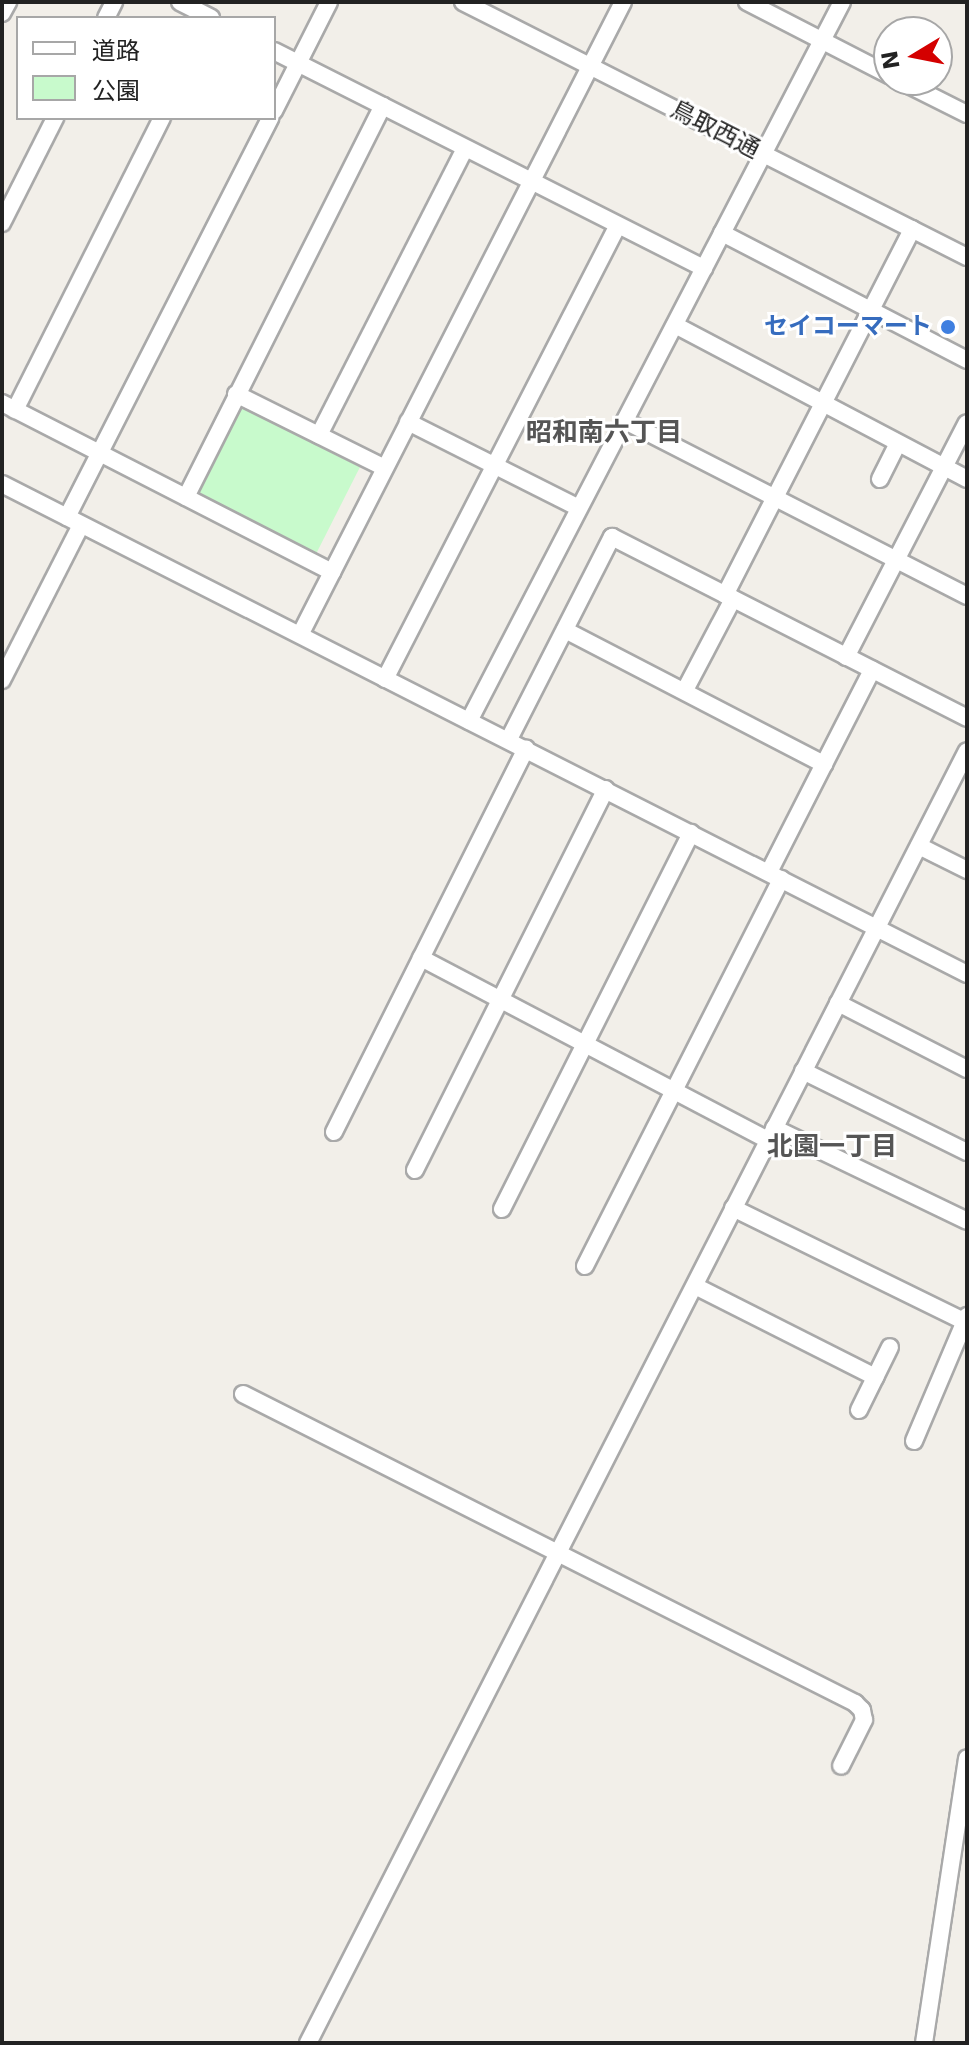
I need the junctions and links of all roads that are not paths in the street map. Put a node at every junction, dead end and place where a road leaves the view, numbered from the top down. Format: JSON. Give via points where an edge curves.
{"nodes":[{"id":1,"x":8,"y":2,"type":"edge"},
{"id":2,"x":180,"y":2,"type":"edge"},
{"id":3,"x":329,"y":2,"type":"edge"},
{"id":4,"x":463,"y":2,"type":"edge"},
{"id":5,"x":623,"y":2,"type":"edge"},
{"id":6,"x":747,"y":2,"type":"edge"},
{"id":7,"x":842,"y":2,"type":"edge"},
{"id":8,"x":2,"y":13,"type":"edge"},
{"id":9,"x":207,"y":16,"type":"edge"},
{"id":10,"x":822,"y":41,"type":"junction"},
{"id":11,"x":276,"y":52,"type":"edge"},
{"id":12,"x":298,"y":63,"type":"junction"},
{"id":13,"x":589,"y":66,"type":"junction"},
{"id":14,"x":873,"y":67,"type":"edge"},
{"id":15,"x":934,"y":96,"type":"edge"},
{"id":16,"x":383,"y":106,"type":"junction"},
{"id":17,"x":276,"y":107,"type":"edge"},
{"id":18,"x":967,"y":114,"type":"edge"},
{"id":19,"x":54,"y":120,"type":"edge"},
{"id":20,"x":161,"y":120,"type":"edge"},
{"id":21,"x":269,"y":120,"type":"edge"},
{"id":22,"x":465,"y":149,"type":"junction"},
{"id":23,"x":763,"y":154,"type":"junction"},
{"id":24,"x":531,"y":182,"type":"junction"},
{"id":25,"x":2,"y":223,"type":"edge"},
{"id":26,"x":618,"y":225,"type":"junction"},
{"id":27,"x":912,"y":229,"type":"junction"},
{"id":28,"x":722,"y":233,"type":"junction"},
{"id":29,"x":967,"y":257,"type":"edge"},
{"id":30,"x":704,"y":268,"type":"junction"},
{"id":31,"x":870,"y":312,"type":"junction"},
{"id":32,"x":675,"y":325,"type":"junction"},
{"id":33,"x":967,"y":360,"type":"edge"},
{"id":34,"x":236,"y":394,"type":"junction"},
{"id":35,"x":823,"y":403,"type":"junction"},
{"id":36,"x":8,"y":406,"type":"edge"},
{"id":37,"x":625,"y":421,"type":"junction"},
{"id":38,"x":408,"y":422,"type":"junction"},
{"id":39,"x":967,"y":423,"type":"edge"},
{"id":40,"x":319,"y":435,"type":"junction"},
{"id":41,"x":898,"y":443,"type":"junction"},
{"id":42,"x":101,"y":454,"type":"junction"},
{"id":43,"x":495,"y":466,"type":"junction"},
{"id":44,"x":944,"y":467,"type":"junction"},
{"id":45,"x":385,"y":468,"type":"junction"},
{"id":46,"x":880,"y":479,"type":"dead end"},
{"id":47,"x":967,"y":479,"type":"edge"},
{"id":48,"x":2,"y":484,"type":"edge"},
{"id":49,"x":186,"y":497,"type":"junction"},
{"id":50,"x":776,"y":497,"type":"junction"},
{"id":51,"x":579,"y":508,"type":"junction"},
{"id":52,"x":74,"y":521,"type":"junction"},
{"id":53,"x":896,"y":559,"type":"junction"},
{"id":54,"x":332,"y":572,"type":"junction"},
{"id":55,"x":967,"y":596,"type":"edge"},
{"id":56,"x":729,"y":597,"type":"junction"},
{"id":57,"x":565,"y":630,"type":"junction"},
{"id":58,"x":301,"y":633,"type":"junction"},
{"id":59,"x":846,"y":657,"type":"junction"},
{"id":60,"x":872,"y":670,"type":"junction"},
{"id":61,"x":385,"y":679,"type":"junction"},
{"id":62,"x":2,"y":680,"type":"edge"},
{"id":63,"x":685,"y":690,"type":"junction"},
{"id":64,"x":967,"y":718,"type":"edge"},
{"id":65,"x":469,"y":721,"type":"junction"},
{"id":66,"x":509,"y":739,"type":"junction"},
{"id":67,"x":526,"y":748,"type":"junction"},
{"id":68,"x":967,"y":751,"type":"edge"},
{"id":69,"x":824,"y":764,"type":"junction"},
{"id":70,"x":961,"y":778,"type":"edge"},
{"id":71,"x":606,"y":789,"type":"junction"},
{"id":72,"x":691,"y":833,"type":"junction"},
{"id":73,"x":919,"y":846,"type":"junction"},
{"id":74,"x":967,"y":870,"type":"edge"},
{"id":75,"x":775,"y":876,"type":"junction"},
{"id":76,"x":877,"y":928,"type":"junction"},
{"id":77,"x":421,"y":958,"type":"junction"},
{"id":78,"x":967,"y":974,"type":"edge"},
{"id":79,"x":501,"y":999,"type":"junction"},
{"id":80,"x":838,"y":1003,"type":"junction"},
{"id":81,"x":584,"y":1044,"type":"junction"},
{"id":82,"x":967,"y":1069,"type":"edge"},
{"id":83,"x":803,"y":1071,"type":"junction"},
{"id":84,"x":673,"y":1092,"type":"junction"},
{"id":85,"x":334,"y":1132,"type":"dead end"},
{"id":86,"x":771,"y":1134,"type":"junction"},
{"id":87,"x":967,"y":1152,"type":"edge"},
{"id":88,"x":415,"y":1170,"type":"dead end"},
{"id":89,"x":733,"y":1208,"type":"junction"},
{"id":90,"x":502,"y":1209,"type":"dead end"},
{"id":91,"x":967,"y":1221,"type":"edge"},
{"id":92,"x":585,"y":1266,"type":"dead end"},
{"id":93,"x":695,"y":1286,"type":"junction"},
{"id":94,"x":966,"y":1319,"type":"edge"},
{"id":95,"x":890,"y":1347,"type":"dead end"},
{"id":96,"x":875,"y":1377,"type":"junction"},
{"id":97,"x":243,"y":1394,"type":"dead end"},
{"id":98,"x":859,"y":1410,"type":"dead end"},
{"id":99,"x":914,"y":1441,"type":"dead end"},
{"id":100,"x":558,"y":1551,"type":"junction"},
{"id":101,"x":967,"y":1758,"type":"edge"},
{"id":102,"x":841,"y":1766,"type":"dead end"},
{"id":103,"x":308,"y":2043,"type":"edge"},
{"id":104,"x":924,"y":2043,"type":"edge"}],
"edges":[{"from":1,"to":8,"type":"street"},
{"from":2,"to":9,"type":"street"},
{"from":3,"to":12,"type":"street"},
{"from":4,"to":13,"type":"street","name":"鳥取西通"},
{"from":5,"to":13,"type":"street"},
{"from":6,"to":10,"type":"street"},
{"from":7,"to":10,"type":"street"},
{"from":10,"to":14,"type":"street"},
{"from":10,"to":23,"type":"street"},
{"from":11,"to":12,"type":"street"},
{"from":12,"to":16,"type":"street"},
{"from":12,"to":17,"type":"street"},
{"from":13,"to":23,"type":"street","name":"鳥取西通"},
{"from":13,"to":24,"type":"street"},
{"from":15,"to":18,"type":"street"},
{"from":16,"to":22,"type":"street"},
{"from":16,"to":34,"type":"street"},
{"from":19,"to":25,"type":"street"},
{"from":20,"to":36,"type":"street"},
{"from":21,"to":42,"type":"street"},
{"from":22,"to":24,"type":"street"},
{"from":22,"to":40,"type":"street"},
{"from":23,"to":27,"type":"street","name":"鳥取西通"},
{"from":23,"to":28,"type":"street"},
{"from":24,"to":26,"type":"street"},
{"from":24,"to":38,"type":"street"},
{"from":26,"to":30,"type":"street"},
{"from":26,"to":43,"type":"street"},
{"from":27,"to":29,"type":"street","name":"鳥取西通"},
{"from":27,"to":31,"type":"street"},
{"from":28,"to":30,"type":"street"},
{"from":28,"to":31,"type":"street"},
{"from":30,"to":32,"type":"street"},
{"from":31,"to":33,"type":"street"},
{"from":31,"to":35,"type":"street"},
{"from":32,"to":35,"type":"street"},
{"from":32,"to":37,"type":"street"},
{"from":34,"to":40,"type":"street"},
{"from":34,"to":49,"type":"street"},
{"from":35,"to":41,"type":"street"},
{"from":35,"to":50,"type":"street"},
{"from":36,"to":42,"type":"street"},
{"from":37,"to":50,"type":"street"},
{"from":37,"to":51,"type":"street"},
{"from":38,"to":43,"type":"street"},
{"from":38,"to":45,"type":"street"},
{"from":39,"to":44,"type":"street"},
{"from":40,"to":45,"type":"street"},
{"from":41,"to":44,"type":"street"},
{"from":41,"to":46,"type":"street"},
{"from":42,"to":49,"type":"street"},
{"from":42,"to":52,"type":"street"},
{"from":43,"to":51,"type":"street"},
{"from":43,"to":61,"type":"street"},
{"from":44,"to":47,"type":"street"},
{"from":44,"to":53,"type":"street"},
{"from":45,"to":54,"type":"street"},
{"from":48,"to":52,"type":"street"},
{"from":49,"to":54,"type":"street"},
{"from":50,"to":53,"type":"street"},
{"from":50,"to":56,"type":"street"},
{"from":51,"to":65,"type":"street"},
{"from":52,"to":58,"type":"street"},
{"from":52,"to":62,"type":"street"},
{"from":53,"to":55,"type":"street"},
{"from":53,"to":59,"type":"street"},
{"from":54,"to":58,"type":"street"},
{"from":56,"to":57,"type":"street","via":[[612,537]]},
{"from":56,"to":59,"type":"street"},
{"from":56,"to":63,"type":"street"},
{"from":57,"to":63,"type":"street"},
{"from":57,"to":66,"type":"street"},
{"from":58,"to":61,"type":"street"},
{"from":59,"to":60,"type":"street"},
{"from":60,"to":64,"type":"street"},
{"from":60,"to":69,"type":"street"},
{"from":61,"to":65,"type":"street"},
{"from":63,"to":69,"type":"street"},
{"from":65,"to":66,"type":"street"},
{"from":66,"to":67,"type":"street"},
{"from":67,"to":71,"type":"street"},
{"from":67,"to":77,"type":"street"},
{"from":68,"to":70,"type":"street"},
{"from":69,"to":75,"type":"street"},
{"from":70,"to":73,"type":"street"},
{"from":71,"to":72,"type":"street"},
{"from":71,"to":79,"type":"street"},
{"from":72,"to":75,"type":"street"},
{"from":72,"to":81,"type":"street"},
{"from":73,"to":74,"type":"street"},
{"from":73,"to":76,"type":"street"},
{"from":75,"to":76,"type":"street"},
{"from":75,"to":84,"type":"street"},
{"from":76,"to":78,"type":"street"},
{"from":76,"to":80,"type":"street"},
{"from":77,"to":79,"type":"street"},
{"from":77,"to":85,"type":"street"},
{"from":79,"to":81,"type":"street"},
{"from":79,"to":88,"type":"street"},
{"from":80,"to":82,"type":"street"},
{"from":80,"to":83,"type":"street"},
{"from":81,"to":84,"type":"street"},
{"from":81,"to":90,"type":"street"},
{"from":83,"to":86,"type":"street"},
{"from":83,"to":87,"type":"street"},
{"from":84,"to":86,"type":"street"},
{"from":84,"to":92,"type":"street"},
{"from":86,"to":89,"type":"street"},
{"from":86,"to":91,"type":"street"},
{"from":89,"to":93,"type":"street"},
{"from":89,"to":94,"type":"street"},
{"from":93,"to":96,"type":"street"},
{"from":93,"to":100,"type":"street"},
{"from":94,"to":99,"type":"street"},
{"from":95,"to":96,"type":"street"},
{"from":96,"to":98,"type":"street"},
{"from":97,"to":100,"type":"street"},
{"from":100,"to":102,"type":"street","via":[[855,1703],[864,1720]]},
{"from":100,"to":103,"type":"street"},
{"from":101,"to":104,"type":"street"}]}
